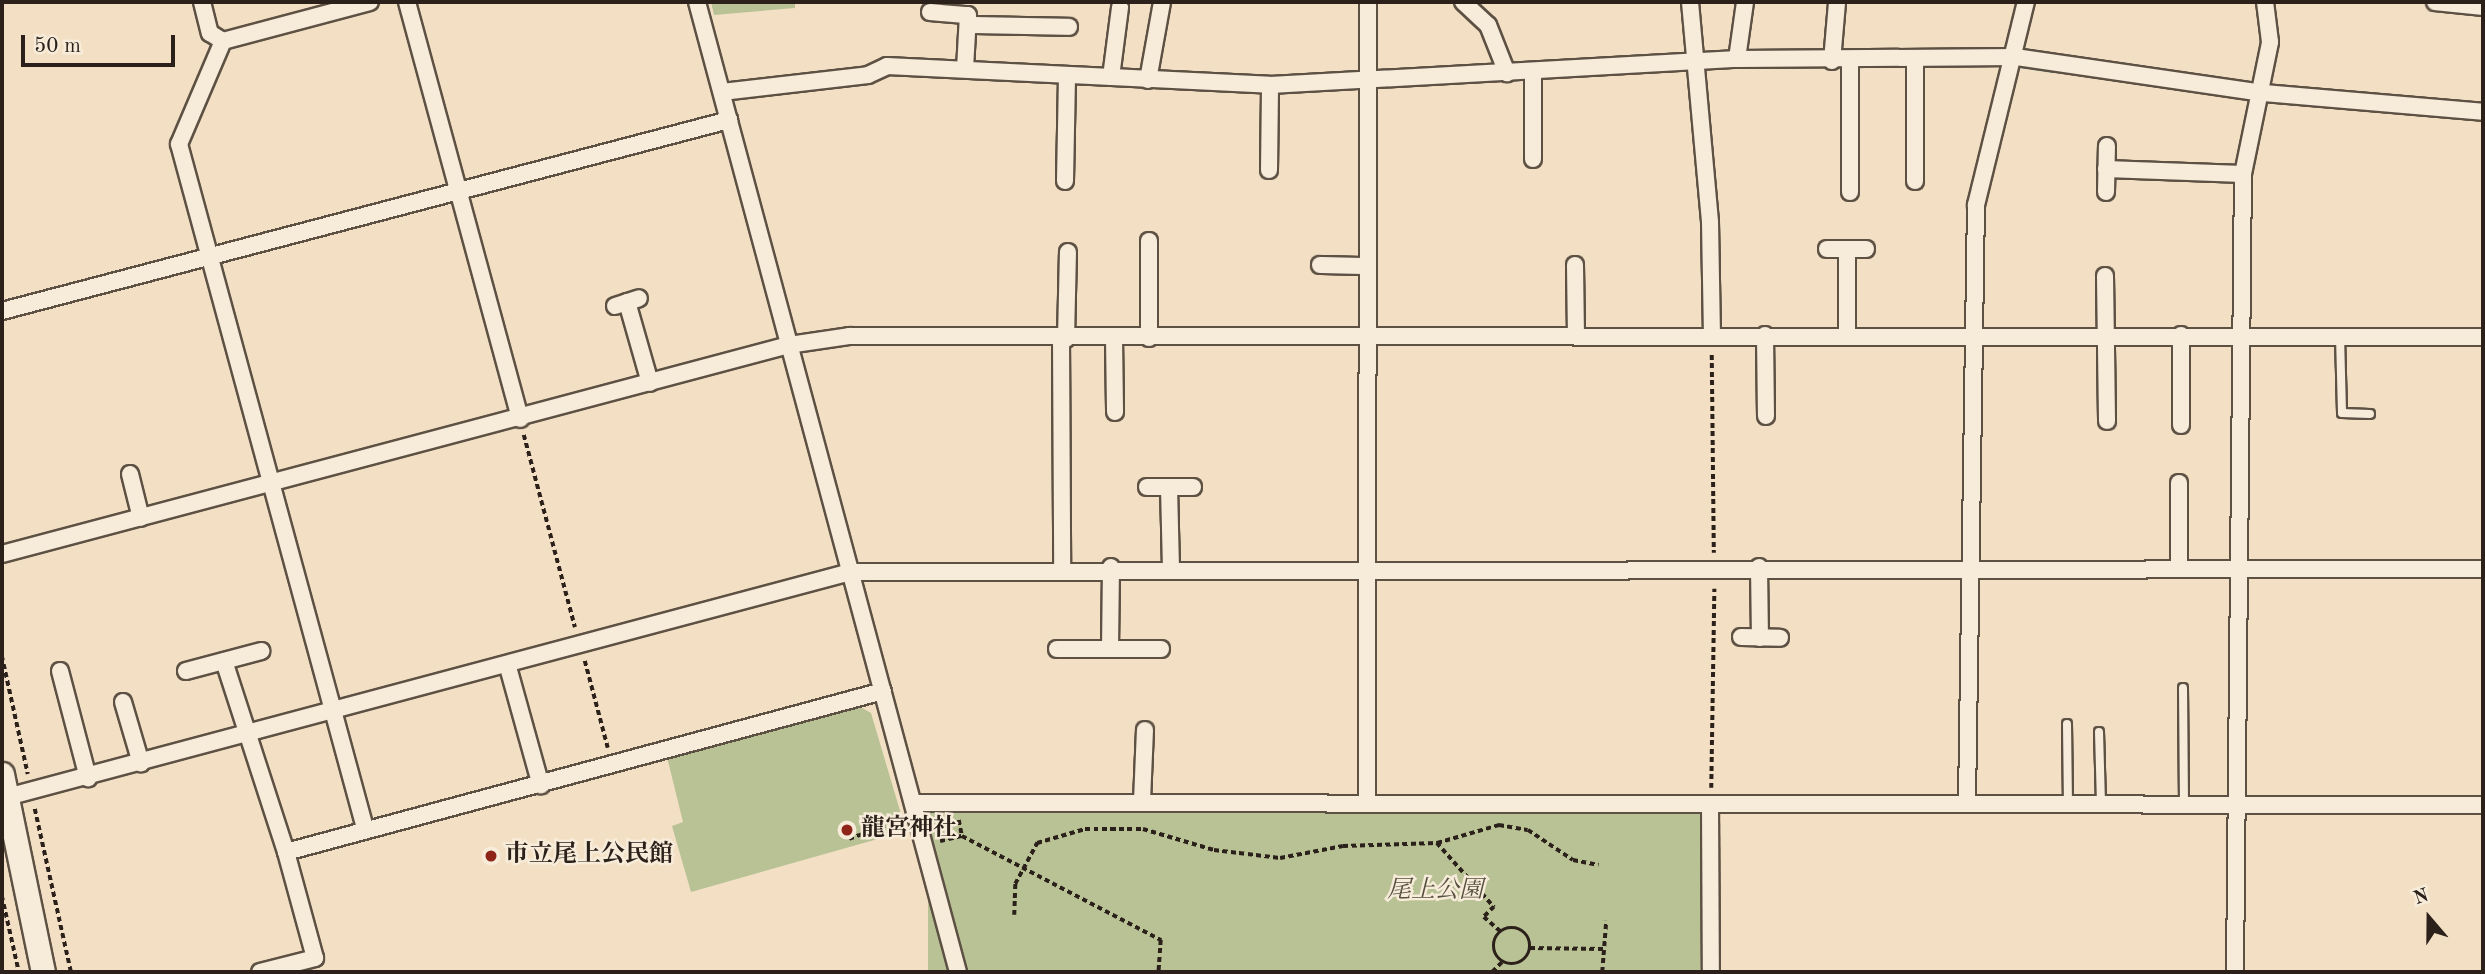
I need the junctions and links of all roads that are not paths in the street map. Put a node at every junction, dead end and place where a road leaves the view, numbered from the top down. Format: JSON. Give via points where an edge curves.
{"nodes":[{"id":1,"x":202,"y":2,"type":"edge"},
{"id":2,"x":370,"y":2,"type":"edge"},
{"id":3,"x":407,"y":2,"type":"edge"},
{"id":4,"x":697,"y":2,"type":"edge"},
{"id":5,"x":1162,"y":2,"type":"edge"},
{"id":6,"x":1367,"y":2,"type":"edge"},
{"id":7,"x":1463,"y":2,"type":"edge"},
{"id":8,"x":1689,"y":2,"type":"edge"},
{"id":9,"x":1745,"y":2,"type":"edge"},
{"id":10,"x":2026,"y":2,"type":"edge"},
{"id":11,"x":2435,"y":2,"type":"edge"},
{"id":12,"x":1837,"y":3,"type":"edge"},
{"id":13,"x":2260,"y":3,"type":"edge"},
{"id":14,"x":2483,"y":7,"type":"edge"},
{"id":15,"x":1120,"y":8,"type":"dead end"},
{"id":16,"x":930,"y":12,"type":"dead end"},
{"id":17,"x":969,"y":25,"type":"junction"},
{"id":18,"x":1069,"y":27,"type":"dead end"},
{"id":19,"x":223,"y":41,"type":"junction"},
{"id":20,"x":1737,"y":59,"type":"junction"},
{"id":21,"x":1698,"y":61,"type":"junction"},
{"id":22,"x":1832,"y":61,"type":"junction"},
{"id":23,"x":2014,"y":63,"type":"junction"},
{"id":24,"x":1915,"y":64,"type":"junction"},
{"id":25,"x":1850,"y":66,"type":"junction"},
{"id":26,"x":965,"y":69,"type":"junction"},
{"id":27,"x":1507,"y":73,"type":"junction"},
{"id":28,"x":1067,"y":75,"type":"junction"},
{"id":29,"x":1111,"y":77,"type":"junction"},
{"id":30,"x":1533,"y":77,"type":"junction"},
{"id":31,"x":1148,"y":80,"type":"junction"},
{"id":32,"x":1367,"y":81,"type":"junction"},
{"id":33,"x":1270,"y":85,"type":"junction"},
{"id":34,"x":722,"y":92,"type":"junction"},
{"id":35,"x":2263,"y":93,"type":"junction"},
{"id":36,"x":2483,"y":112,"type":"edge"},
{"id":37,"x":729,"y":120,"type":"junction"},
{"id":38,"x":2107,"y":146,"type":"dead end"},
{"id":39,"x":1533,"y":159,"type":"dead end"},
{"id":40,"x":2106,"y":169,"type":"junction"},
{"id":41,"x":1269,"y":170,"type":"dead end"},
{"id":42,"x":2243,"y":174,"type":"junction"},
{"id":43,"x":1065,"y":181,"type":"dead end"},
{"id":44,"x":1916,"y":181,"type":"dead end"},
{"id":45,"x":1850,"y":192,"type":"dead end"},
{"id":46,"x":2106,"y":192,"type":"dead end"},
{"id":47,"x":458,"y":193,"type":"junction"},
{"id":48,"x":1149,"y":241,"type":"dead end"},
{"id":49,"x":1827,"y":248,"type":"dead end"},
{"id":50,"x":1847,"y":249,"type":"junction"},
{"id":51,"x":1866,"y":249,"type":"dead end"},
{"id":52,"x":1068,"y":252,"type":"dead end"},
{"id":53,"x":208,"y":261,"type":"junction"},
{"id":54,"x":1320,"y":265,"type":"dead end"},
{"id":55,"x":1575,"y":265,"type":"dead end"},
{"id":56,"x":1364,"y":266,"type":"junction"},
{"id":57,"x":2105,"y":276,"type":"dead end"},
{"id":58,"x":627,"y":302,"type":"dead end"},
{"id":59,"x":2,"y":311,"type":"edge"},
{"id":60,"x":1368,"y":335,"type":"junction"},
{"id":61,"x":1576,"y":335,"type":"junction"},
{"id":62,"x":1712,"y":335,"type":"junction"},
{"id":63,"x":1765,"y":335,"type":"junction"},
{"id":64,"x":1847,"y":335,"type":"junction"},
{"id":65,"x":1973,"y":335,"type":"junction"},
{"id":66,"x":2181,"y":335,"type":"junction"},
{"id":67,"x":2106,"y":336,"type":"junction"},
{"id":68,"x":2340,"y":336,"type":"junction"},
{"id":69,"x":2239,"y":337,"type":"junction"},
{"id":70,"x":2483,"y":337,"type":"edge"},
{"id":71,"x":1114,"y":338,"type":"junction"},
{"id":72,"x":1149,"y":338,"type":"junction"},
{"id":73,"x":1063,"y":339,"type":"junction"},
{"id":74,"x":789,"y":345,"type":"junction"},
{"id":75,"x":650,"y":383,"type":"junction"},
{"id":76,"x":1115,"y":412,"type":"dead end"},
{"id":77,"x":2370,"y":414,"type":"dead end"},
{"id":78,"x":1766,"y":416,"type":"dead end"},
{"id":79,"x":520,"y":419,"type":"junction"},
{"id":80,"x":2107,"y":421,"type":"dead end"},
{"id":81,"x":2181,"y":425,"type":"dead end"},
{"id":82,"x":130,"y":474,"type":"dead end"},
{"id":83,"x":2179,"y":483,"type":"dead end"},
{"id":84,"x":268,"y":486,"type":"junction"},
{"id":85,"x":1147,"y":487,"type":"dead end"},
{"id":86,"x":1170,"y":487,"type":"junction"},
{"id":87,"x":1193,"y":487,"type":"dead end"},
{"id":88,"x":141,"y":519,"type":"junction"},
{"id":89,"x":2,"y":554,"type":"edge"},
{"id":90,"x":1062,"y":566,"type":"junction"},
{"id":91,"x":1369,"y":566,"type":"junction"},
{"id":92,"x":1111,"y":567,"type":"junction"},
{"id":93,"x":1171,"y":567,"type":"junction"},
{"id":94,"x":1759,"y":567,"type":"junction"},
{"id":95,"x":2238,"y":567,"type":"junction"},
{"id":96,"x":1970,"y":569,"type":"junction"},
{"id":97,"x":2179,"y":569,"type":"junction"},
{"id":98,"x":2483,"y":569,"type":"edge"},
{"id":99,"x":850,"y":572,"type":"junction"},
{"id":100,"x":1741,"y":637,"type":"dead end"},
{"id":101,"x":1760,"y":638,"type":"junction"},
{"id":102,"x":1780,"y":638,"type":"dead end"},
{"id":103,"x":1057,"y":649,"type":"dead end"},
{"id":104,"x":1110,"y":649,"type":"junction"},
{"id":105,"x":1161,"y":649,"type":"dead end"},
{"id":106,"x":261,"y":650,"type":"dead end"},
{"id":107,"x":224,"y":661,"type":"junction"},
{"id":108,"x":508,"y":667,"type":"junction"},
{"id":109,"x":60,"y":671,"type":"dead end"},
{"id":110,"x":186,"y":671,"type":"dead end"},
{"id":111,"x":2183,"y":688,"type":"dead end"},
{"id":112,"x":883,"y":691,"type":"junction"},
{"id":113,"x":123,"y":702,"type":"dead end"},
{"id":114,"x":334,"y":711,"type":"junction"},
{"id":115,"x":2067,"y":724,"type":"dead end"},
{"id":116,"x":1145,"y":730,"type":"dead end"},
{"id":117,"x":2099,"y":733,"type":"dead end"},
{"id":118,"x":248,"y":737,"type":"junction"},
{"id":119,"x":141,"y":763,"type":"junction"},
{"id":120,"x":2,"y":774,"type":"edge"},
{"id":121,"x":88,"y":778,"type":"junction"},
{"id":122,"x":541,"y":786,"type":"junction"},
{"id":123,"x":7,"y":797,"type":"junction"},
{"id":124,"x":1367,"y":800,"type":"junction"},
{"id":125,"x":1142,"y":801,"type":"junction"},
{"id":126,"x":1968,"y":802,"type":"junction"},
{"id":127,"x":2068,"y":802,"type":"junction"},
{"id":128,"x":2101,"y":802,"type":"junction"},
{"id":129,"x":2184,"y":802,"type":"junction"},
{"id":130,"x":2238,"y":802,"type":"junction"},
{"id":131,"x":1710,"y":805,"type":"junction"},
{"id":132,"x":2483,"y":806,"type":"edge"},
{"id":133,"x":914,"y":809,"type":"junction"},
{"id":134,"x":365,"y":828,"type":"junction"},
{"id":135,"x":286,"y":852,"type":"junction"},
{"id":136,"x":43,"y":972,"type":"edge"},
{"id":137,"x":260,"y":972,"type":"edge"},
{"id":138,"x":958,"y":972,"type":"edge"},
{"id":139,"x":1710,"y":972,"type":"edge"},
{"id":140,"x":2235,"y":972,"type":"edge"}],
"edges":[{"from":1,"to":19,"type":"street","via":[[210,33]]},
{"from":2,"to":19,"type":"street"},
{"from":3,"to":47,"type":"street"},
{"from":4,"to":34,"type":"street"},
{"from":5,"to":31,"type":"street"},
{"from":6,"to":32,"type":"street"},
{"from":7,"to":27,"type":"street","via":[[1488,25]]},
{"from":8,"to":21,"type":"street"},
{"from":9,"to":20,"type":"street"},
{"from":10,"to":23,"type":"street"},
{"from":11,"to":14,"type":"street"},
{"from":12,"to":22,"type":"street"},
{"from":13,"to":35,"type":"street","via":[[2270,43]]},
{"from":15,"to":29,"type":"street"},
{"from":16,"to":17,"type":"street","via":[[968,15]]},
{"from":17,"to":18,"type":"street"},
{"from":17,"to":26,"type":"street"},
{"from":19,"to":53,"type":"street","via":[[179,144]]},
{"from":20,"to":21,"type":"street"},
{"from":20,"to":22,"type":"street"},
{"from":21,"to":30,"type":"street"},
{"from":21,"to":62,"type":"street"},
{"from":22,"to":25,"type":"street"},
{"from":23,"to":24,"type":"street"},
{"from":23,"to":35,"type":"street"},
{"from":23,"to":65,"type":"street","via":[[1976,205]]},
{"from":24,"to":25,"type":"street"},
{"from":24,"to":44,"type":"street"},
{"from":25,"to":45,"type":"street"},
{"from":26,"to":28,"type":"street"},
{"from":26,"to":34,"type":"street","via":[[887,66],[868,75]]},
{"from":27,"to":30,"type":"street"},
{"from":27,"to":32,"type":"street"},
{"from":28,"to":29,"type":"street"},
{"from":28,"to":43,"type":"street"},
{"from":29,"to":31,"type":"street"},
{"from":30,"to":39,"type":"street"},
{"from":31,"to":33,"type":"street"},
{"from":32,"to":33,"type":"street"},
{"from":32,"to":56,"type":"street"},
{"from":33,"to":41,"type":"street"},
{"from":34,"to":37,"type":"street"},
{"from":35,"to":36,"type":"street"},
{"from":35,"to":42,"type":"street"},
{"from":37,"to":47,"type":"street"},
{"from":37,"to":74,"type":"street"},
{"from":38,"to":40,"type":"street"},
{"from":40,"to":42,"type":"street"},
{"from":40,"to":46,"type":"street"},
{"from":42,"to":69,"type":"street"},
{"from":47,"to":53,"type":"street"},
{"from":47,"to":79,"type":"street"},
{"from":48,"to":72,"type":"street"},
{"from":49,"to":50,"type":"street"},
{"from":50,"to":51,"type":"street"},
{"from":50,"to":64,"type":"street"},
{"from":52,"to":73,"type":"street"},
{"from":53,"to":59,"type":"street"},
{"from":53,"to":84,"type":"street"},
{"from":54,"to":56,"type":"street"},
{"from":55,"to":61,"type":"street"},
{"from":56,"to":60,"type":"street"},
{"from":57,"to":67,"type":"street"},
{"from":58,"to":75,"type":"street"},
{"from":60,"to":61,"type":"street"},
{"from":60,"to":72,"type":"street"},
{"from":60,"to":91,"type":"street"},
{"from":61,"to":62,"type":"street"},
{"from":62,"to":63,"type":"street"},
{"from":63,"to":64,"type":"street"},
{"from":63,"to":78,"type":"street"},
{"from":64,"to":65,"type":"street"},
{"from":65,"to":67,"type":"street"},
{"from":65,"to":96,"type":"street"},
{"from":66,"to":67,"type":"street"},
{"from":66,"to":69,"type":"street"},
{"from":66,"to":81,"type":"street"},
{"from":67,"to":80,"type":"street"},
{"from":68,"to":69,"type":"street"},
{"from":68,"to":70,"type":"street"},
{"from":68,"to":77,"type":"lane","via":[[2342,412]]},
{"from":69,"to":95,"type":"street"},
{"from":71,"to":72,"type":"street"},
{"from":71,"to":73,"type":"street"},
{"from":71,"to":76,"type":"street"},
{"from":73,"to":74,"type":"street","via":[[849,336]]},
{"from":73,"to":90,"type":"street"},
{"from":74,"to":75,"type":"street"},
{"from":74,"to":99,"type":"street"},
{"from":75,"to":79,"type":"street"},
{"from":79,"to":84,"type":"street"},
{"from":82,"to":88,"type":"street"},
{"from":83,"to":97,"type":"street"},
{"from":84,"to":88,"type":"street"},
{"from":84,"to":114,"type":"street"},
{"from":85,"to":86,"type":"street"},
{"from":86,"to":87,"type":"street"},
{"from":86,"to":93,"type":"street"},
{"from":88,"to":89,"type":"street"},
{"from":90,"to":92,"type":"street"},
{"from":90,"to":99,"type":"street"},
{"from":91,"to":93,"type":"street"},
{"from":91,"to":94,"type":"street"},
{"from":91,"to":124,"type":"street"},
{"from":92,"to":93,"type":"street"},
{"from":92,"to":104,"type":"street"},
{"from":94,"to":96,"type":"street"},
{"from":94,"to":101,"type":"street"},
{"from":95,"to":97,"type":"street"},
{"from":95,"to":98,"type":"street"},
{"from":95,"to":130,"type":"street"},
{"from":96,"to":97,"type":"street"},
{"from":96,"to":126,"type":"street"},
{"from":99,"to":108,"type":"street"},
{"from":99,"to":112,"type":"street"},
{"from":100,"to":101,"type":"street"},
{"from":101,"to":102,"type":"street"},
{"from":103,"to":104,"type":"street"},
{"from":104,"to":105,"type":"street"},
{"from":106,"to":107,"type":"street"},
{"from":107,"to":110,"type":"street"},
{"from":107,"to":118,"type":"street"},
{"from":108,"to":114,"type":"street"},
{"from":108,"to":122,"type":"street"},
{"from":109,"to":121,"type":"street"},
{"from":111,"to":129,"type":"lane"},
{"from":112,"to":122,"type":"street"},
{"from":112,"to":133,"type":"street"},
{"from":113,"to":119,"type":"street"},
{"from":114,"to":118,"type":"street"},
{"from":114,"to":134,"type":"street"},
{"from":115,"to":127,"type":"lane"},
{"from":116,"to":125,"type":"street"},
{"from":117,"to":128,"type":"lane"},
{"from":118,"to":119,"type":"street","via":[[192,743]]},
{"from":118,"to":135,"type":"street"},
{"from":119,"to":121,"type":"street"},
{"from":120,"to":123,"type":"street"},
{"from":121,"to":123,"type":"street"},
{"from":122,"to":134,"type":"street"},
{"from":123,"to":136,"type":"street"},
{"from":124,"to":125,"type":"street"},
{"from":124,"to":131,"type":"street"},
{"from":125,"to":133,"type":"street","via":[[956,801]]},
{"from":126,"to":127,"type":"street"},
{"from":126,"to":131,"type":"street"},
{"from":127,"to":128,"type":"street"},
{"from":128,"to":129,"type":"street"},
{"from":129,"to":130,"type":"street"},
{"from":130,"to":132,"type":"street"},
{"from":130,"to":140,"type":"street"},
{"from":131,"to":139,"type":"street"},
{"from":133,"to":138,"type":"street"},
{"from":134,"to":135,"type":"street"},
{"from":135,"to":137,"type":"street","via":[[315,958]]}]}
